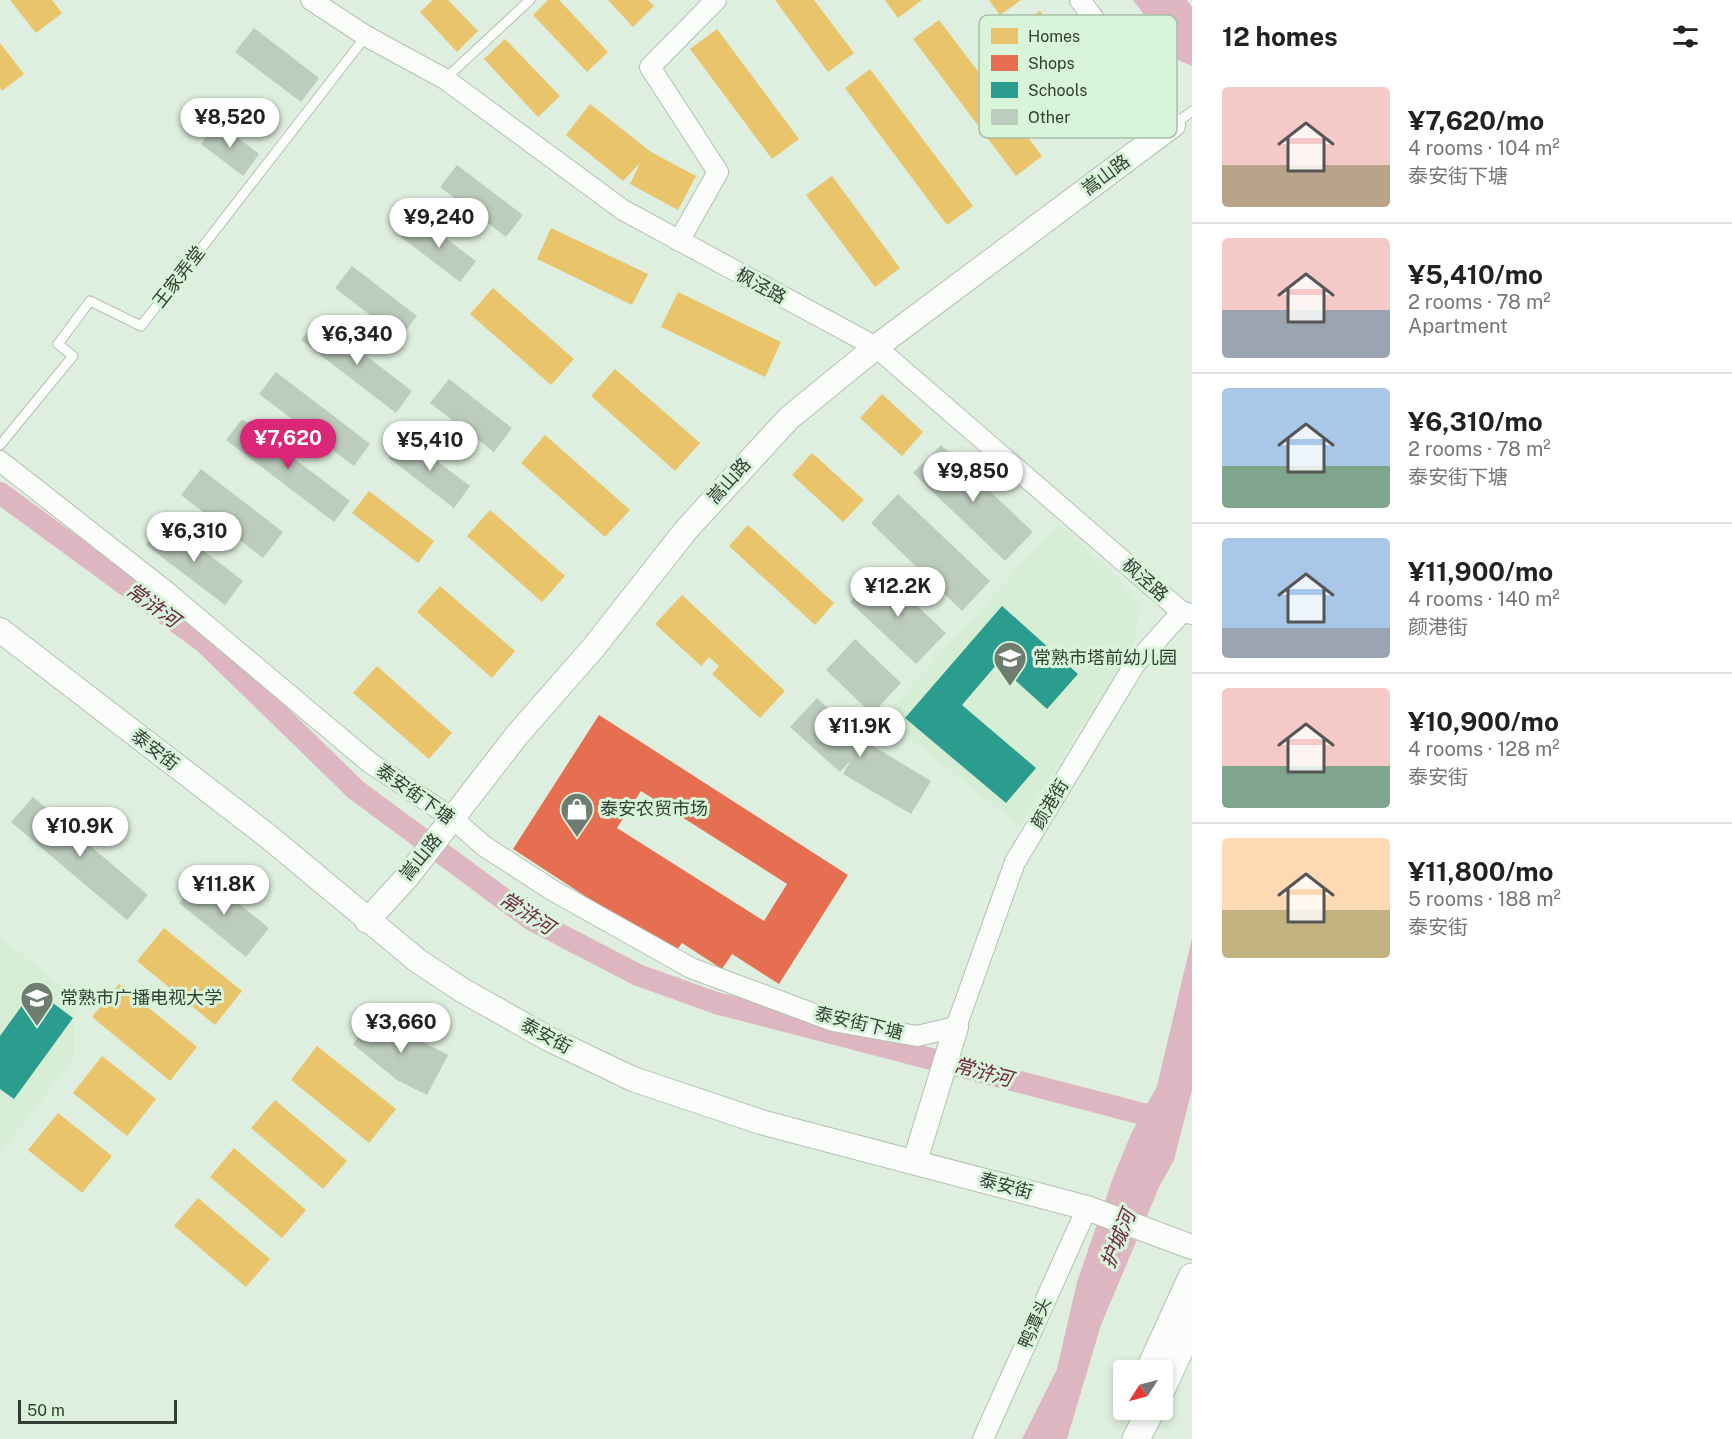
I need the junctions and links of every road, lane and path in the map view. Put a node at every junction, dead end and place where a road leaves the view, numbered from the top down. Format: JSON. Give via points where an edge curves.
{"nodes":[{"id":1,"x":311,"y":0,"type":"edge"},
{"id":2,"x":530,"y":0,"type":"edge"},
{"id":3,"x":716,"y":0,"type":"edge"},
{"id":4,"x":1080,"y":0,"type":"edge"},
{"id":5,"x":1091,"y":15,"type":"edge"},
{"id":6,"x":366,"y":36,"type":"junction"},
{"id":7,"x":445,"y":79,"type":"junction"},
{"id":8,"x":1192,"y":111,"type":"edge"},
{"id":9,"x":1177,"y":122,"type":"edge"},
{"id":10,"x":1156,"y":138,"type":"edge"},
{"id":11,"x":679,"y":241,"type":"junction"},
{"id":12,"x":876,"y":347,"type":"junction"},
{"id":13,"x":0,"y":446,"type":"edge"},
{"id":14,"x":0,"y":461,"type":"edge"},
{"id":15,"x":1187,"y":613,"type":"edge"},
{"id":16,"x":0,"y":630,"type":"edge"},
{"id":17,"x":452,"y":818,"type":"junction"},
{"id":18,"x":367,"y":921,"type":"junction"},
{"id":19,"x":956,"y":1027,"type":"junction"},
{"id":20,"x":915,"y":1161,"type":"junction"},
{"id":21,"x":1087,"y":1208,"type":"junction"},
{"id":22,"x":1192,"y":1247,"type":"edge"},
{"id":23,"x":1192,"y":1277,"type":"edge"},
{"id":24,"x":1192,"y":1323,"type":"edge"},
{"id":25,"x":1154,"y":1360,"type":"edge"},
{"id":26,"x":1173,"y":1364,"type":"edge"},
{"id":27,"x":1126,"y":1420,"type":"edge"},
{"id":28,"x":1146,"y":1420,"type":"edge"},
{"id":29,"x":983,"y":1439,"type":"edge"},
{"id":30,"x":1117,"y":1439,"type":"edge"},
{"id":31,"x":1136,"y":1439,"type":"edge"}],
"edges":[{"from":1,"to":6,"type":"street","name":"枫泾路"},
{"from":2,"to":7,"type":"lane"},
{"from":3,"to":11,"type":"street","via":[[650,67],[718,172]]},
{"from":4,"to":5,"type":"street"},
{"from":6,"to":7,"type":"street","name":"枫泾路"},
{"from":6,"to":13,"type":"lane","name":"王家弄堂","via":[[141,326],[90,301],[58,344],[73,356]]},
{"from":7,"to":11,"type":"street","name":"枫泾路","via":[[622,210]]},
{"from":8,"to":9,"type":"lane"},
{"from":10,"to":12,"type":"street","name":"嵩山路"},
{"from":11,"to":12,"type":"street","name":"枫泾路"},
{"from":12,"to":15,"type":"street","name":"枫泾路"},
{"from":12,"to":17,"type":"street","name":"嵩山路","via":[[789,418],[740,469]]},
{"from":14,"to":17,"type":"street","name":"泰安街下塘","via":[[162,588],[369,762]]},
{"from":15,"to":19,"type":"street","name":"颜港街","via":[[1135,664],[1015,861]]},
{"from":16,"to":18,"type":"street","name":"泰安街","via":[[269,837]]},
{"from":17,"to":18,"type":"street","name":"嵩山路"},
{"from":17,"to":19,"type":"street","name":"泰安街下塘","via":[[484,846],[552,890],[691,968],[832,1021],[917,1036]]},
{"from":18,"to":20,"type":"street","name":"泰安街","via":[[462,990],[633,1080],[760,1122]]},
{"from":19,"to":20,"type":"street"},
{"from":20,"to":21,"type":"street","name":"泰安街"},
{"from":21,"to":22,"type":"street","name":"泰安街"},
{"from":21,"to":29,"type":"street","name":"鸭潭头"},
{"from":23,"to":25,"type":"main road"},
{"from":24,"to":26,"type":"main road"},
{"from":27,"to":30,"type":"main road"},
{"from":28,"to":31,"type":"main road"}]}
